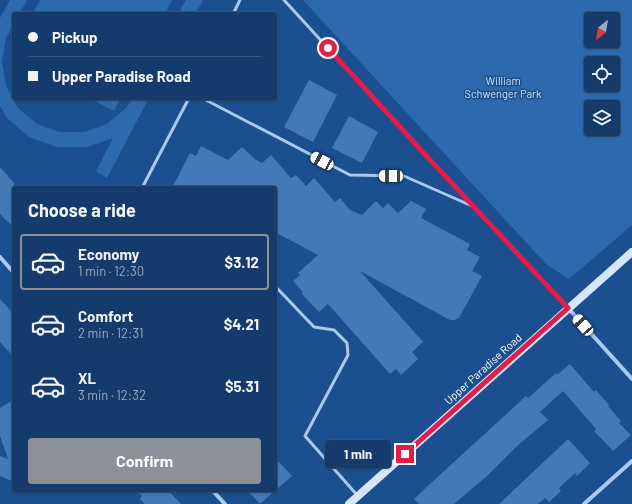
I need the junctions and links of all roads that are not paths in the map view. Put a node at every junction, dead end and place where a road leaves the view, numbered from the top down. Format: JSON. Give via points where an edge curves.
{"nodes":[{"id":1,"x":240,"y":0,"type":"edge"},
{"id":2,"x":284,"y":0,"type":"edge"},
{"id":3,"x":233,"y":12,"type":"edge"},
{"id":4,"x":188,"y":100,"type":"edge"},
{"id":5,"x":206,"y":100,"type":"edge"},
{"id":6,"x":143,"y":186,"type":"edge"},
{"id":7,"x":473,"y":206,"type":"junction"},
{"id":8,"x":632,"y":252,"type":"edge"},
{"id":9,"x":0,"y":257,"type":"edge"},
{"id":10,"x":12,"y":271,"type":"edge"},
{"id":11,"x":277,"y":288,"type":"edge"},
{"id":12,"x":568,"y":308,"type":"junction"},
{"id":13,"x":632,"y":379,"type":"edge"},
{"id":14,"x":632,"y":461,"type":"edge"},
{"id":15,"x":214,"y":492,"type":"edge"},
{"id":16,"x":358,"y":496,"type":"junction"},
{"id":17,"x":225,"y":504,"type":"edge"},
{"id":18,"x":349,"y":504,"type":"edge"},
{"id":19,"x":584,"y":504,"type":"edge"}],
"edges":[{"from":1,"to":3,"type":"lane"},
{"from":2,"to":7,"type":"lane"},
{"from":4,"to":6,"type":"lane"},
{"from":5,"to":7,"type":"lane","via":[[350,175],[404,176]]},
{"from":7,"to":12,"type":"lane"},
{"from":8,"to":12,"type":"main road","name":"Upper Paradise Road"},
{"from":9,"to":10,"type":"street"},
{"from":11,"to":16,"type":"lane","via":[[314,327],[334,330],[347,343],[348,355],[305,436]]},
{"from":12,"to":13,"type":"street"},
{"from":12,"to":16,"type":"main road","name":"Upper Paradise Road"},
{"from":14,"to":19,"type":"street"},
{"from":15,"to":17,"type":"street"},
{"from":16,"to":18,"type":"main road","name":"Upper Paradise Road"}]}
